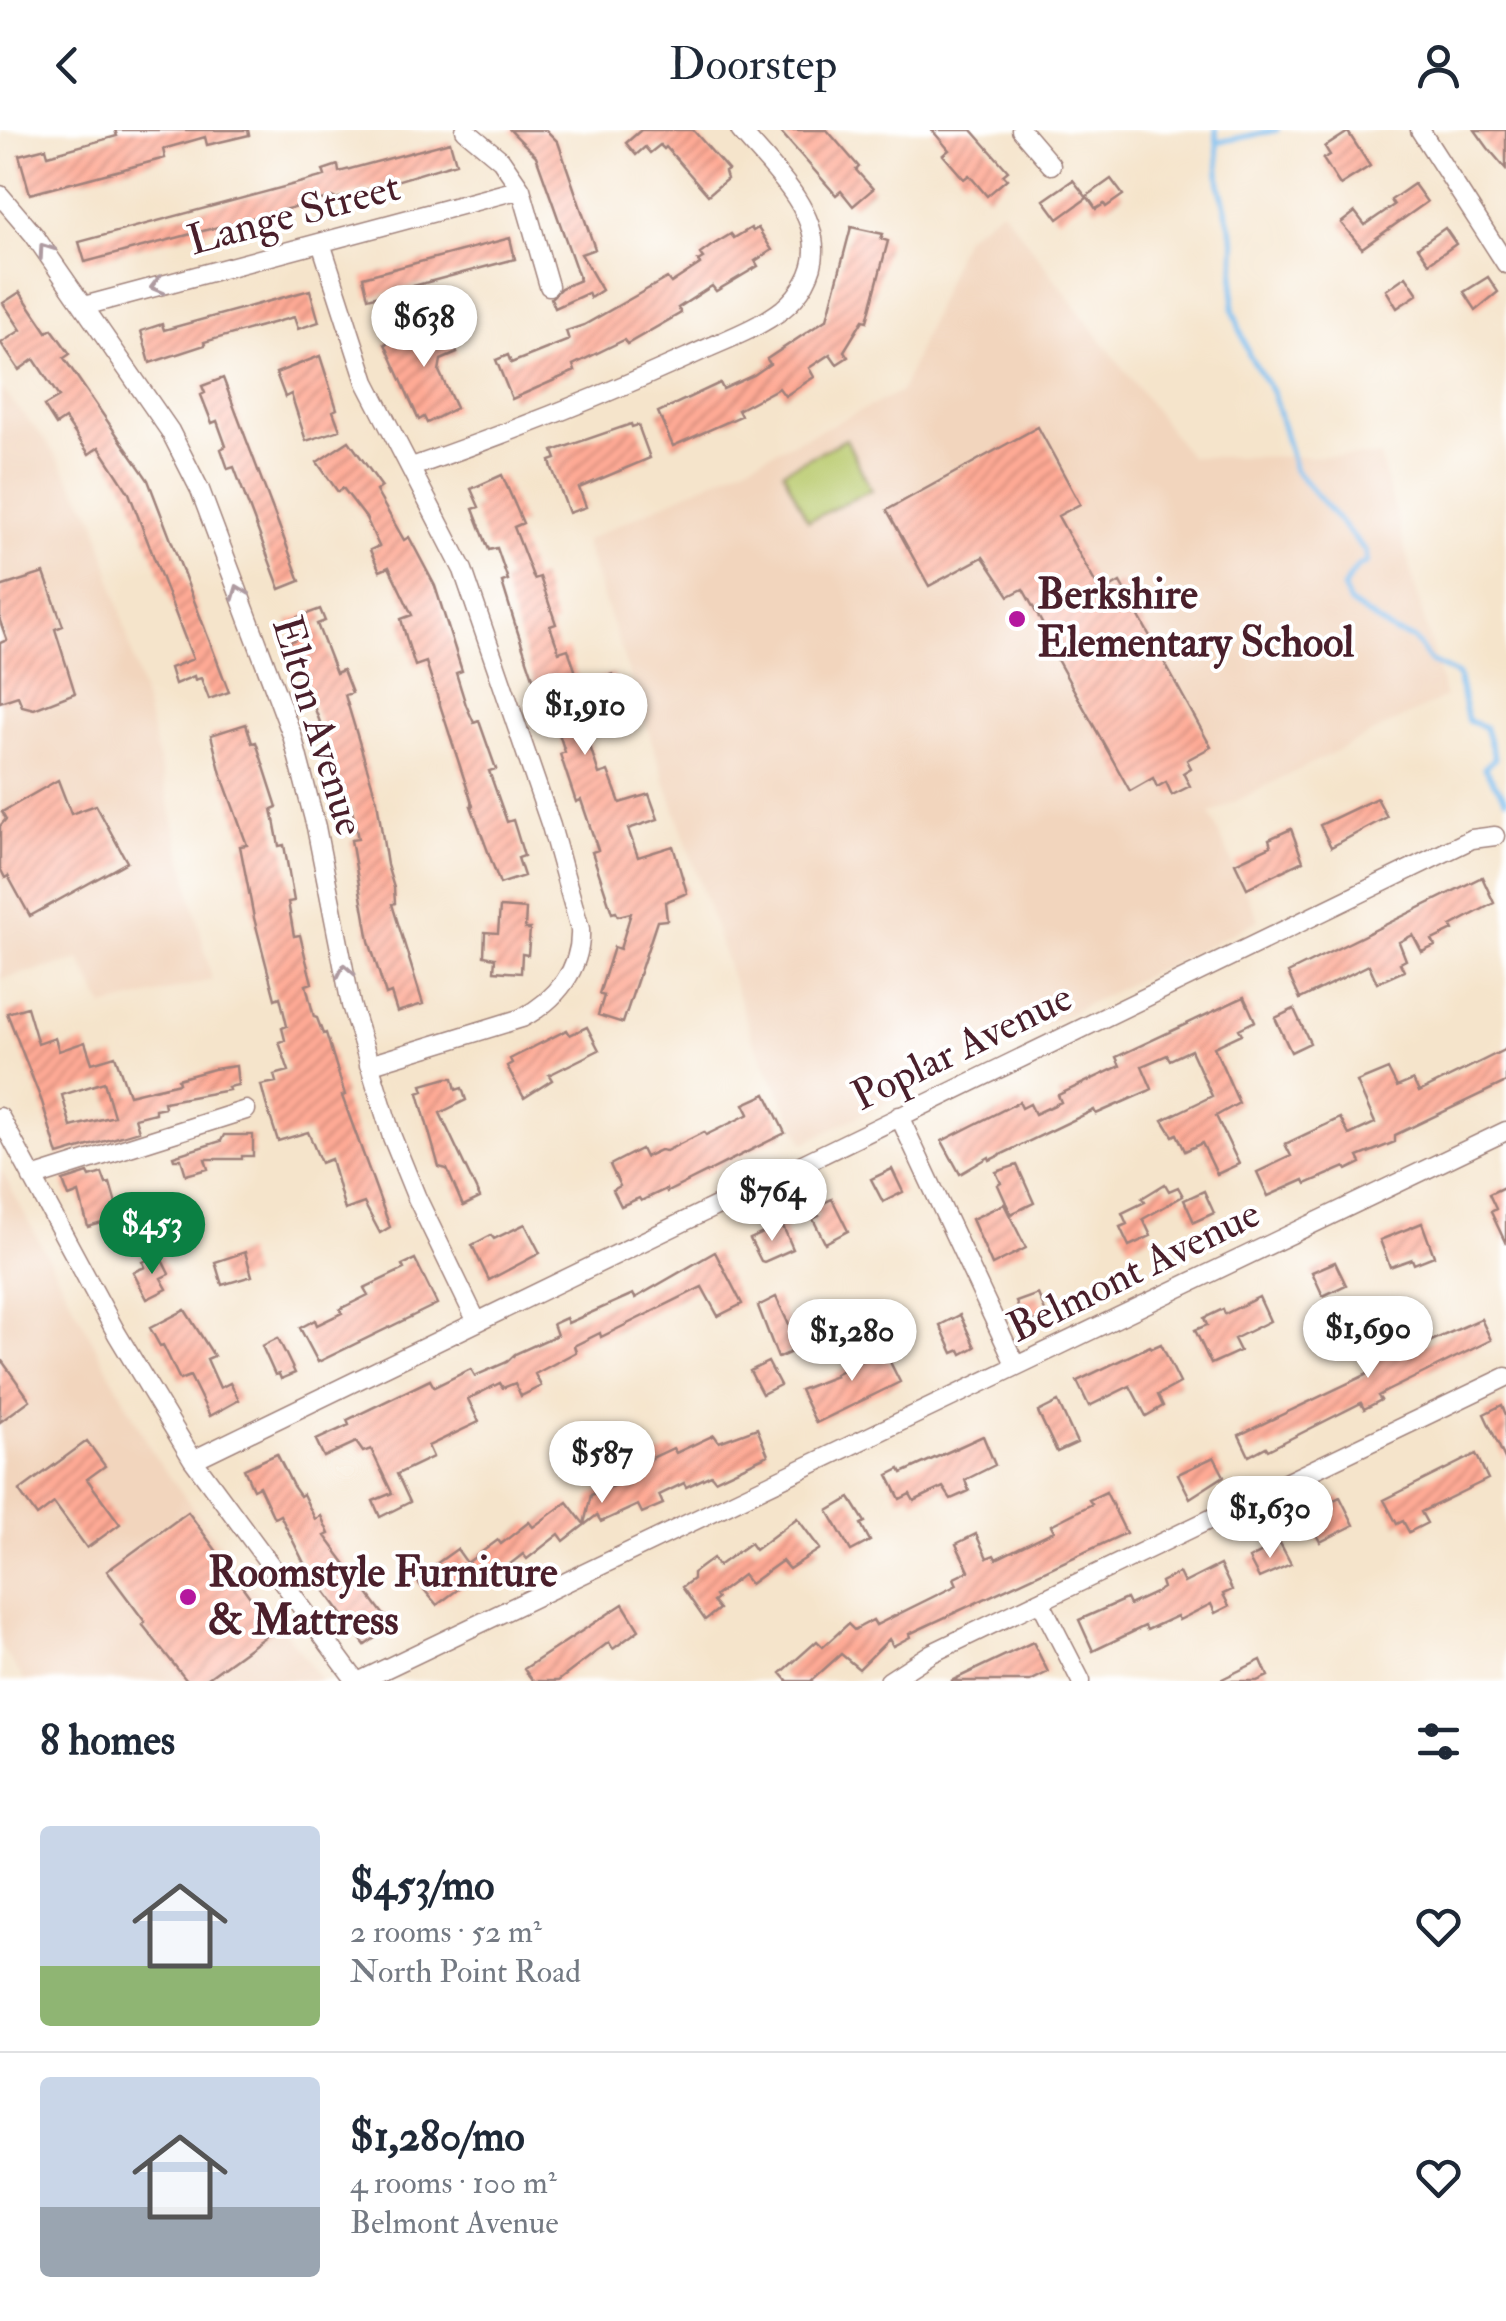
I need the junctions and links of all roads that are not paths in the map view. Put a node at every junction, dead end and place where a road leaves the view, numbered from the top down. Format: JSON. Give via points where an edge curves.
{"nodes":[{"id":1,"x":465,"y":130,"type":"edge"},
{"id":2,"x":740,"y":130,"type":"edge"},
{"id":3,"x":1021,"y":130,"type":"edge"},
{"id":4,"x":1420,"y":130,"type":"edge"},
{"id":5,"x":1050,"y":165,"type":"dead end"},
{"id":6,"x":521,"y":189,"type":"junction"},
{"id":7,"x":0,"y":194,"type":"edge"},
{"id":8,"x":321,"y":243,"type":"junction"},
{"id":9,"x":1506,"y":264,"type":"edge"},
{"id":10,"x":549,"y":286,"type":"dead end"},
{"id":11,"x":84,"y":306,"type":"junction"},
{"id":12,"x":412,"y":468,"type":"junction"},
{"id":13,"x":1494,"y":836,"type":"dead end"},
{"id":14,"x":370,"y":1066,"type":"junction"},
{"id":15,"x":246,"y":1110,"type":"dead end"},
{"id":16,"x":900,"y":1116,"type":"junction"},
{"id":17,"x":0,"y":1117,"type":"edge"},
{"id":18,"x":1506,"y":1132,"type":"edge"},
{"id":19,"x":32,"y":1178,"type":"junction"},
{"id":20,"x":477,"y":1322,"type":"junction"},
{"id":21,"x":1016,"y":1366,"type":"junction"},
{"id":22,"x":1506,"y":1377,"type":"edge"},
{"id":23,"x":193,"y":1460,"type":"junction"},
{"id":24,"x":1040,"y":1602,"type":"junction"},
{"id":25,"x":358,"y":1681,"type":"edge"},
{"id":26,"x":889,"y":1681,"type":"edge"},
{"id":27,"x":1082,"y":1681,"type":"edge"}],
"edges":[{"from":1,"to":6,"type":"street","via":[[502,160]]},
{"from":2,"to":12,"type":"street","via":[[810,227],[812,267],[799,294],[761,323],[628,385]]},
{"from":3,"to":5,"type":"street"},
{"from":4,"to":9,"type":"street"},
{"from":6,"to":8,"type":"street","name":"Lange Street"},
{"from":6,"to":10,"type":"street"},
{"from":11,"to":7,"type":"street","name":"Elton Avenue","one_way":true},
{"from":8,"to":11,"type":"street","name":"Lange Street","one_way":true},
{"from":8,"to":12,"type":"street","via":[[366,382]]},
{"from":14,"to":11,"type":"street","name":"Elton Avenue","one_way":true,"via":[[351,1005],[306,782],[276,687],[188,462]]},
{"from":12,"to":14,"type":"street","via":[[479,612],[576,908],[581,947],[557,992],[535,1011]]},
{"from":13,"to":16,"type":"street","name":"Poplar Avenue","via":[[1472,838]]},
{"from":14,"to":20,"type":"street","name":"Elton Avenue","via":[[403,1168]]},
{"from":15,"to":19,"type":"street"},
{"from":16,"to":20,"type":"street","name":"Poplar Avenue"},
{"from":16,"to":21,"type":"street"},
{"from":17,"to":19,"type":"street"},
{"from":18,"to":21,"type":"street","name":"Belmont Avenue"},
{"from":19,"to":23,"type":"street"},
{"from":20,"to":23,"type":"street","name":"Poplar Avenue"},
{"from":21,"to":25,"type":"street","name":"Belmont Avenue"},
{"from":22,"to":24,"type":"street"},
{"from":23,"to":25,"type":"street"},
{"from":24,"to":26,"type":"street","via":[[932,1652]]},
{"from":24,"to":27,"type":"street"}]}
